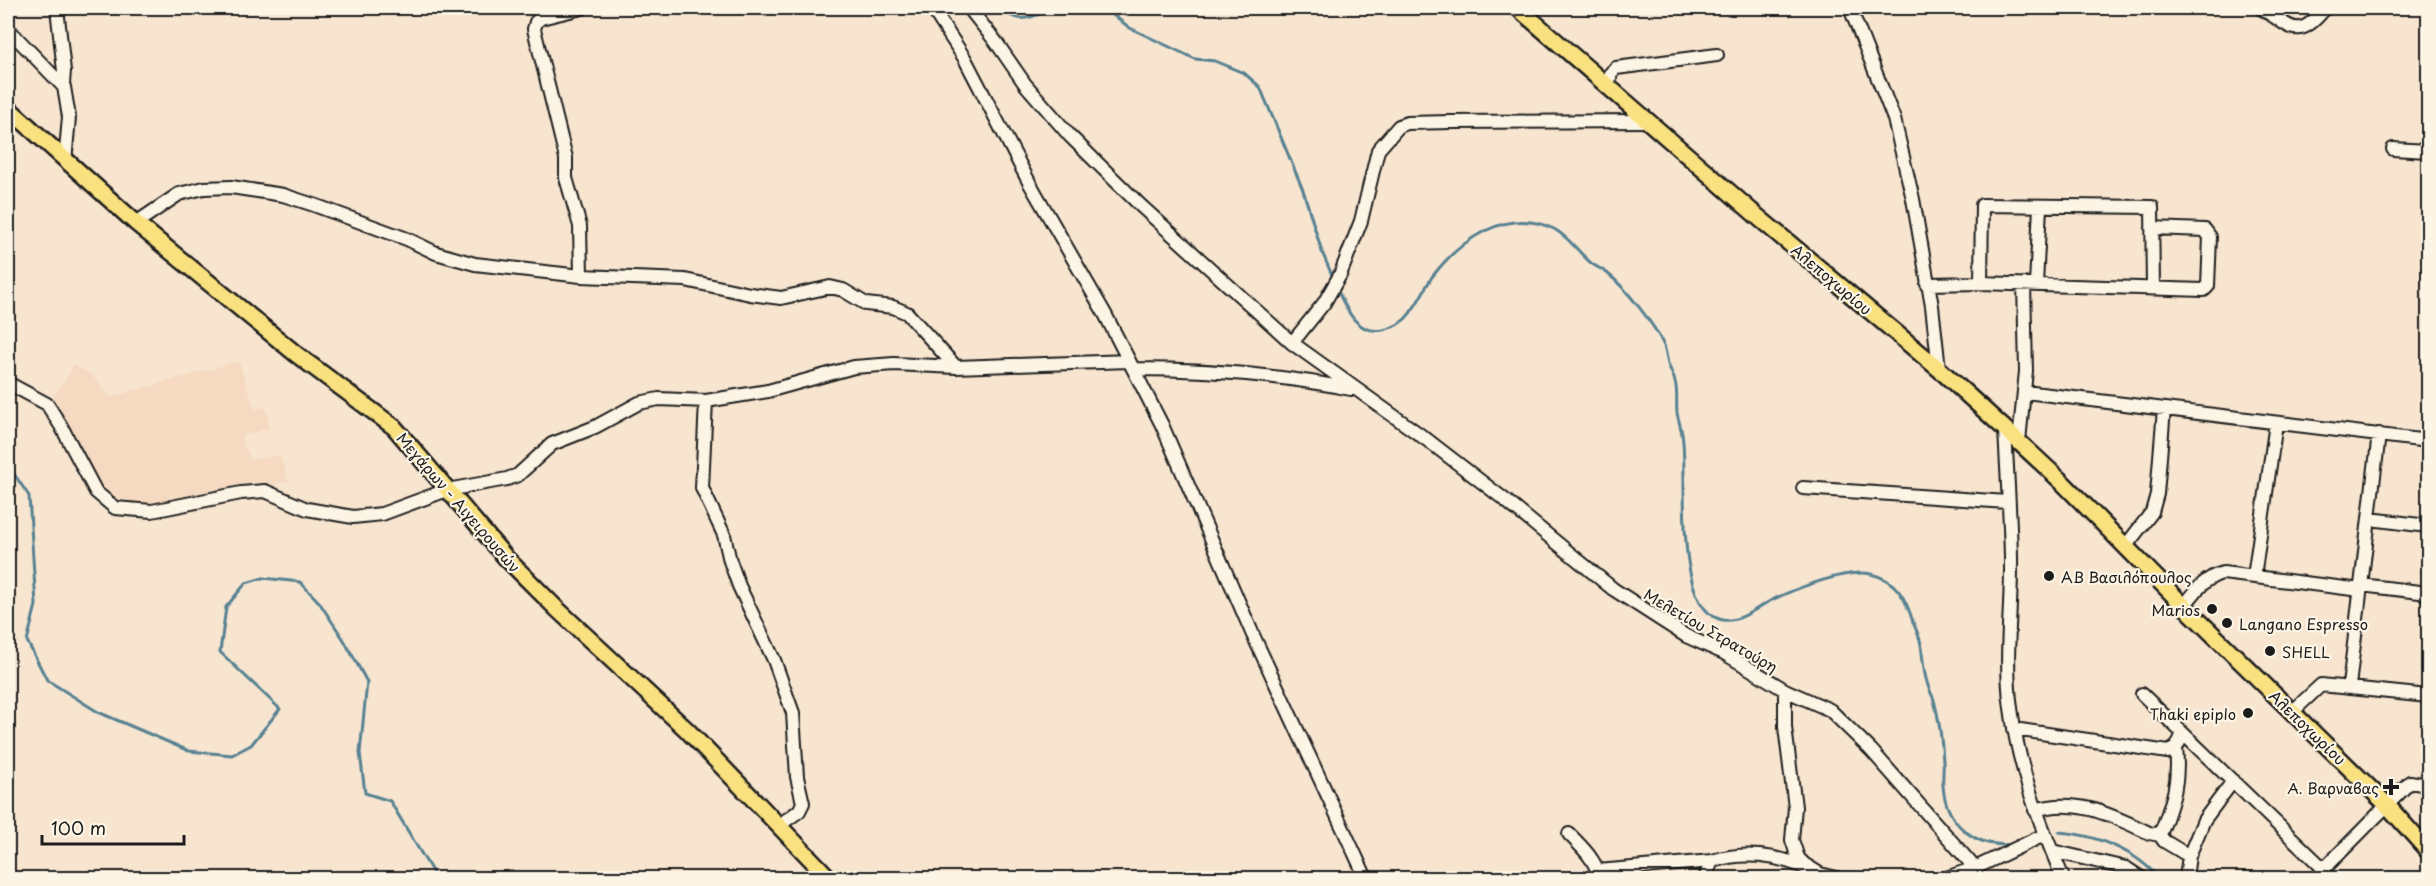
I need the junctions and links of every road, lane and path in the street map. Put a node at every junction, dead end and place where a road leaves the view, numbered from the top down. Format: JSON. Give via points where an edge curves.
{"nodes":[{"id":1,"x":57,"y":8,"type":"edge"},
{"id":2,"x":582,"y":8,"type":"edge"},
{"id":3,"x":932,"y":8,"type":"edge"},
{"id":4,"x":969,"y":8,"type":"edge"},
{"id":5,"x":1518,"y":8,"type":"edge"},
{"id":6,"x":1850,"y":8,"type":"edge"},
{"id":7,"x":2260,"y":8,"type":"edge"},
{"id":8,"x":2325,"y":8,"type":"edge"},
{"id":9,"x":8,"y":29,"type":"edge"},
{"id":10,"x":1718,"y":55,"type":"dead end"},
{"id":11,"x":63,"y":84,"type":"junction"},
{"id":12,"x":1608,"y":87,"type":"junction"},
{"id":13,"x":8,"y":108,"type":"edge"},
{"id":14,"x":1647,"y":122,"type":"junction"},
{"id":15,"x":2393,"y":149,"type":"dead end"},
{"id":16,"x":2428,"y":151,"type":"edge"},
{"id":17,"x":65,"y":162,"type":"junction"},
{"id":18,"x":2040,"y":207,"type":"junction"},
{"id":19,"x":135,"y":223,"type":"junction"},
{"id":20,"x":2152,"y":228,"type":"junction"},
{"id":21,"x":582,"y":276,"type":"junction"},
{"id":22,"x":1981,"y":283,"type":"junction"},
{"id":23,"x":1927,"y":284,"type":"junction"},
{"id":24,"x":2030,"y":284,"type":"junction"},
{"id":25,"x":2153,"y":287,"type":"junction"},
{"id":26,"x":1292,"y":343,"type":"junction"},
{"id":27,"x":1131,"y":365,"type":"junction"},
{"id":28,"x":956,"y":367,"type":"junction"},
{"id":29,"x":1939,"y":369,"type":"junction"},
{"id":30,"x":8,"y":383,"type":"edge"},
{"id":31,"x":1356,"y":390,"type":"junction"},
{"id":32,"x":2025,"y":392,"type":"junction"},
{"id":33,"x":706,"y":401,"type":"junction"},
{"id":34,"x":2164,"y":409,"type":"junction"},
{"id":35,"x":2276,"y":423,"type":"junction"},
{"id":36,"x":2006,"y":429,"type":"junction"},
{"id":37,"x":2379,"y":434,"type":"junction"},
{"id":38,"x":2019,"y":441,"type":"junction"},
{"id":39,"x":2428,"y":441,"type":"edge"},
{"id":40,"x":1803,"y":488,"type":"dead end"},
{"id":41,"x":447,"y":490,"type":"junction"},
{"id":42,"x":2007,"y":502,"type":"junction"},
{"id":43,"x":2370,"y":519,"type":"junction"},
{"id":44,"x":2428,"y":526,"type":"edge"},
{"id":45,"x":2125,"y":547,"type":"junction"},
{"id":46,"x":2254,"y":577,"type":"junction"},
{"id":47,"x":2361,"y":588,"type":"junction"},
{"id":48,"x":2428,"y":593,"type":"edge"},
{"id":49,"x":2184,"y":606,"type":"junction"},
{"id":50,"x":2349,"y":686,"type":"junction"},
{"id":51,"x":1785,"y":690,"type":"junction"},
{"id":52,"x":2142,"y":694,"type":"dead end"},
{"id":53,"x":2428,"y":696,"type":"edge"},
{"id":54,"x":2292,"y":712,"type":"junction"},
{"id":55,"x":2014,"y":729,"type":"junction"},
{"id":56,"x":2183,"y":734,"type":"junction"},
{"id":57,"x":2176,"y":748,"type":"junction"},
{"id":58,"x":2233,"y":781,"type":"junction"},
{"id":59,"x":2428,"y":785,"type":"edge"},
{"id":60,"x":2387,"y":805,"type":"junction"},
{"id":61,"x":2035,"y":810,"type":"junction"},
{"id":62,"x":778,"y":826,"type":"junction"},
{"id":63,"x":1569,"y":834,"type":"dead end"},
{"id":64,"x":2044,"y":835,"type":"junction"},
{"id":65,"x":2160,"y":835,"type":"junction"},
{"id":66,"x":2052,"y":851,"type":"junction"},
{"id":67,"x":2428,"y":851,"type":"edge"},
{"id":68,"x":2189,"y":856,"type":"junction"},
{"id":69,"x":1712,"y":861,"type":"junction"},
{"id":70,"x":1975,"y":868,"type":"junction"},
{"id":71,"x":1812,"y":870,"type":"junction"},
{"id":72,"x":2319,"y":874,"type":"edge"},
{"id":73,"x":1598,"y":875,"type":"edge"},
{"id":74,"x":829,"y":879,"type":"edge"},
{"id":75,"x":1366,"y":879,"type":"edge"},
{"id":76,"x":1705,"y":879,"type":"edge"},
{"id":77,"x":1837,"y":879,"type":"edge"},
{"id":78,"x":1946,"y":879,"type":"edge"},
{"id":79,"x":2063,"y":879,"type":"edge"},
{"id":80,"x":2141,"y":879,"type":"edge"},
{"id":81,"x":2186,"y":879,"type":"edge"}],
"edges":[{"from":1,"to":11,"type":"street"},
{"from":2,"to":21,"type":"street","via":[[541,18],[534,29],[580,226]]},
{"from":3,"to":27,"type":"street","via":[[965,59]]},
{"from":4,"to":26,"type":"street","name":"Μελετίου Στρατούρη","via":[[1025,84],[1078,144]]},
{"from":5,"to":12,"type":"main road","name":"Αλεποχωρίου"},
{"from":6,"to":23,"type":"street","via":[[1894,119]]},
{"from":7,"to":8,"type":"street","via":[[2294,29],[2306,26]]},
{"from":9,"to":11,"type":"street"},
{"from":10,"to":12,"type":"street","via":[[1616,68]]},
{"from":11,"to":17,"type":"street","via":[[69,117]]},
{"from":12,"to":14,"type":"main road","name":"Αλεποχωρίου"},
{"from":13,"to":17,"type":"main road","name":"Μεγάρων - Αιγειρουσών"},
{"from":14,"to":26,"type":"street","via":[[1450,122],[1399,126],[1378,150],[1364,211],[1340,274]]},
{"from":14,"to":29,"type":"main road","name":"Αλεποχωρίου"},
{"from":15,"to":16,"type":"street"},
{"from":17,"to":19,"type":"main road","name":"Μεγάρων - Αιγειρουσών"},
{"from":18,"to":20,"type":"street","via":[[2152,207]]},
{"from":18,"to":22,"type":"street","via":[[1982,205]]},
{"from":18,"to":24,"type":"street"},
{"from":19,"to":21,"type":"street","via":[[190,190],[250,189],[314,205],[455,260]]},
{"from":19,"to":41,"type":"main road","name":"Μεγάρων - Αιγειρουσών","via":[[296,354],[394,427]]},
{"from":20,"to":25,"type":"street"},
{"from":20,"to":25,"type":"street","via":[[2205,230],[2210,237],[2208,286],[2204,290]]},
{"from":21,"to":28,"type":"street","via":[[685,280],[782,298],[837,288],[866,303],[908,313]]},
{"from":22,"to":23,"type":"street"},
{"from":22,"to":24,"type":"street"},
{"from":23,"to":29,"type":"street"},
{"from":24,"to":25,"type":"street"},
{"from":24,"to":32,"type":"street"},
{"from":26,"to":31,"type":"street","name":"Μελετίου Στρατούρη"},
{"from":27,"to":28,"type":"street"},
{"from":27,"to":31,"type":"street","via":[[1263,376]]},
{"from":27,"to":75,"type":"street","via":[[1162,424],[1253,635]]},
{"from":28,"to":33,"type":"street","via":[[854,367],[768,392]]},
{"from":29,"to":36,"type":"main road","name":"Αλεποχωρίου"},
{"from":30,"to":41,"type":"street","via":[[47,404],[96,492],[115,508],[152,511],[265,491],[323,513],[369,516]]},
{"from":31,"to":51,"type":"street","name":"Μελετίου Στρατούρη","via":[[1496,492],[1613,589],[1686,636],[1724,653]]},
{"from":32,"to":34,"type":"street"},
{"from":32,"to":38,"type":"street"},
{"from":33,"to":41,"type":"street","via":[[659,399],[639,403],[552,444],[518,475]]},
{"from":33,"to":62,"type":"street","via":[[702,488],[724,535],[736,579],[774,660],[795,722],[797,777],[803,803],[799,811]]},
{"from":34,"to":35,"type":"street"},
{"from":34,"to":45,"type":"street","via":[[2152,512]]},
{"from":35,"to":37,"type":"street"},
{"from":35,"to":46,"type":"street"},
{"from":36,"to":38,"type":"main road","name":"Αλεποχωρίου"},
{"from":36,"to":42,"type":"street"},
{"from":37,"to":39,"type":"street"},
{"from":37,"to":43,"type":"street"},
{"from":38,"to":45,"type":"main road","name":"Αλεποχωρίου"},
{"from":40,"to":42,"type":"street"},
{"from":41,"to":62,"type":"main road","name":"Μεγάρων - Αιγειρουσών","via":[[528,581],[671,714]]},
{"from":42,"to":55,"type":"street","via":[[2011,556],[2009,689]]},
{"from":43,"to":44,"type":"street"},
{"from":43,"to":47,"type":"street"},
{"from":45,"to":49,"type":"main road","name":"Αλεποχωρίου"},
{"from":46,"to":47,"type":"street"},
{"from":46,"to":49,"type":"street","via":[[2214,575]]},
{"from":47,"to":48,"type":"street"},
{"from":47,"to":50,"type":"street"},
{"from":49,"to":54,"type":"main road","name":"Αλεποχωρίου"},
{"from":50,"to":53,"type":"street"},
{"from":50,"to":54,"type":"street","via":[[2321,685]]},
{"from":51,"to":70,"type":"street","name":"Μελετίου Στρατούρη","via":[[1837,715]]},
{"from":51,"to":71,"type":"street","via":[[1785,727],[1796,807],[1792,840],[1798,858]]},
{"from":52,"to":56,"type":"street"},
{"from":54,"to":60,"type":"main road","name":"Αλεποχωρίου"},
{"from":55,"to":57,"type":"street","via":[[2158,751]]},
{"from":55,"to":61,"type":"street"},
{"from":56,"to":57,"type":"street"},
{"from":56,"to":58,"type":"street"},
{"from":57,"to":65,"type":"street","via":[[2175,795]]},
{"from":58,"to":68,"type":"street","via":[[2204,820]]},
{"from":58,"to":72,"type":"street"},
{"from":59,"to":60,"type":"street","via":[[2410,782]]},
{"from":60,"to":67,"type":"main road","name":"Αλεποχωρίου"},
{"from":60,"to":72,"type":"street"},
{"from":61,"to":64,"type":"street"},
{"from":61,"to":65,"type":"street","via":[[2061,804],[2086,808]]},
{"from":62,"to":74,"type":"main road","name":"Μεγάρων - Αιγειρουσών"},
{"from":63,"to":73,"type":"street","via":[[1588,854]]},
{"from":64,"to":66,"type":"street"},
{"from":64,"to":70,"type":"street"},
{"from":65,"to":68,"type":"street"},
{"from":66,"to":79,"type":"street"},
{"from":66,"to":80,"type":"street","via":[[2126,868]]},
{"from":68,"to":81,"type":"street"},
{"from":69,"to":71,"type":"street","via":[[1767,856]]},
{"from":69,"to":73,"type":"street"},
{"from":69,"to":76,"type":"street"},
{"from":70,"to":78,"type":"street"},
{"from":71,"to":77,"type":"street"}]}
